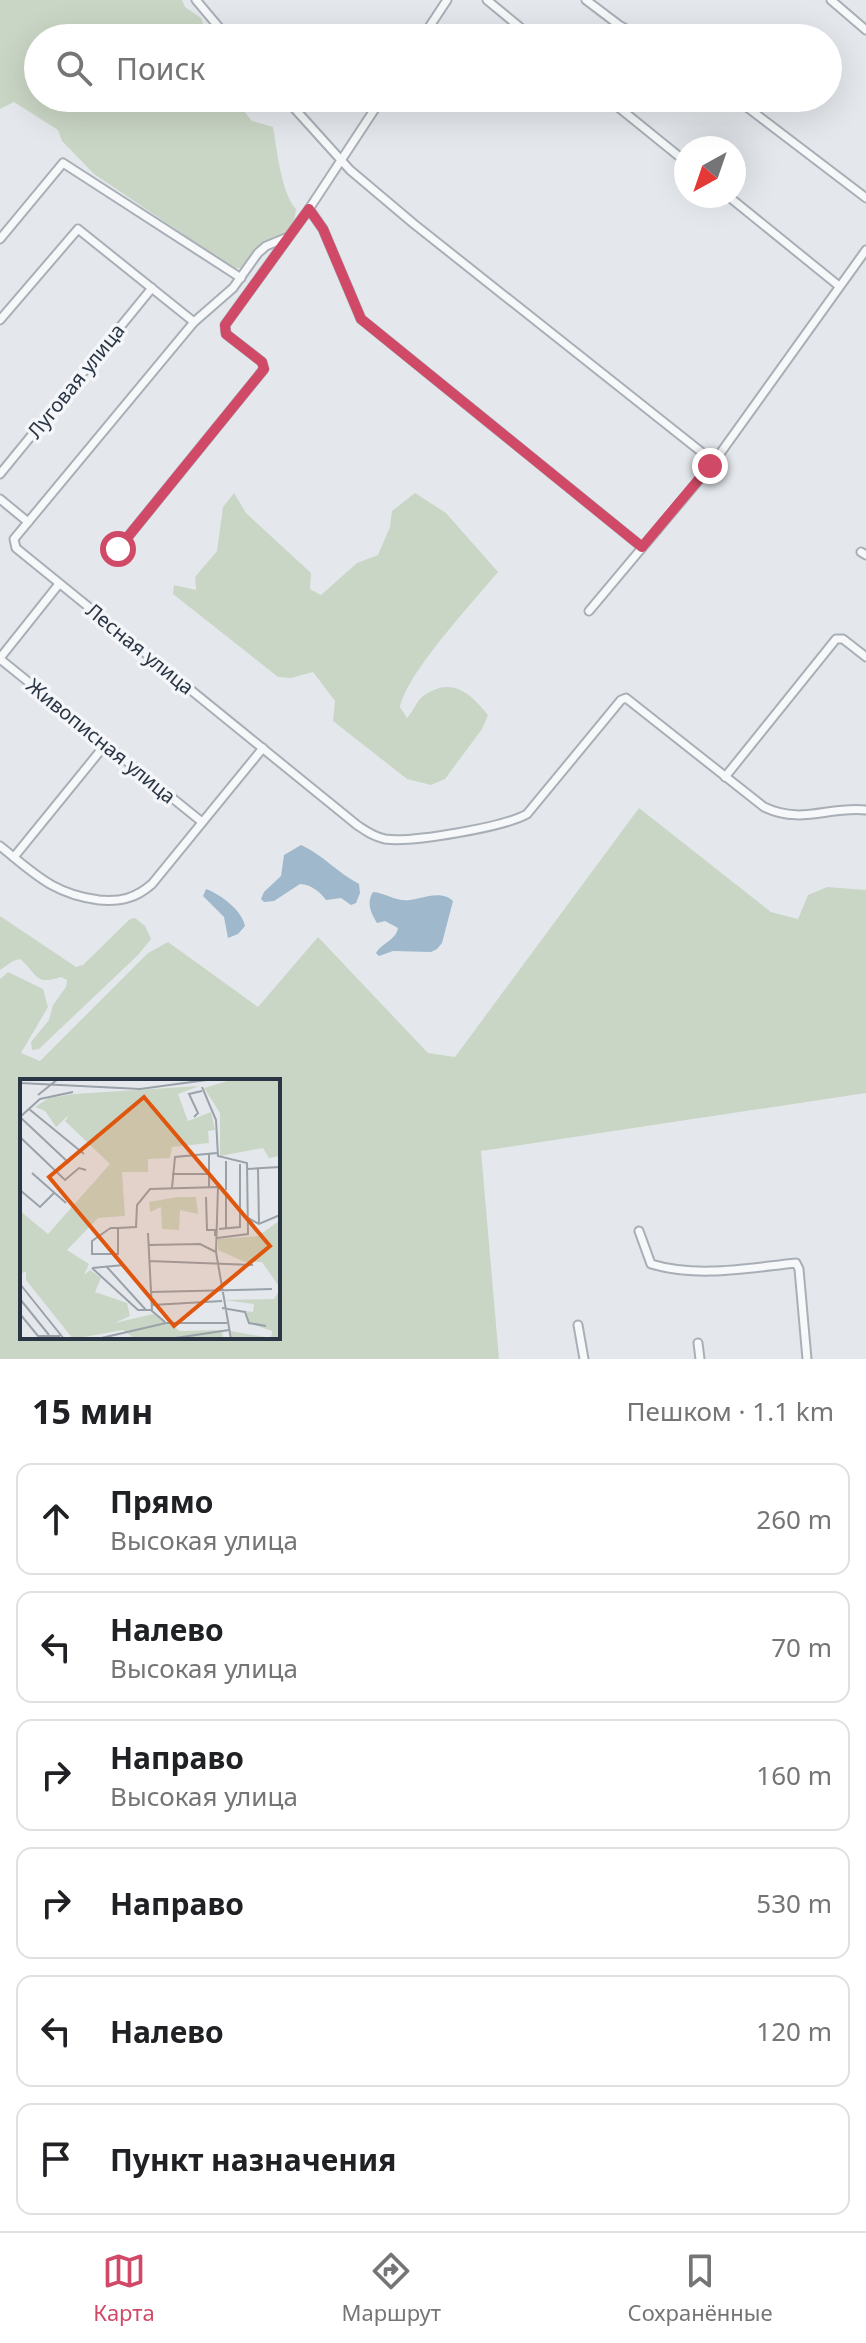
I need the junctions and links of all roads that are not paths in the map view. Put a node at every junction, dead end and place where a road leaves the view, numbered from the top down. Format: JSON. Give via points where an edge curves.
{"nodes":[{"id":1,"x":196,"y":0,"type":"edge"},
{"id":2,"x":447,"y":0,"type":"edge"},
{"id":3,"x":487,"y":0,"type":"edge"},
{"id":4,"x":586,"y":0,"type":"edge"},
{"id":5,"x":831,"y":0,"type":"edge"},
{"id":6,"x":216,"y":24,"type":"edge"},
{"id":7,"x":431,"y":24,"type":"edge"},
{"id":8,"x":516,"y":24,"type":"edge"},
{"id":9,"x":618,"y":24,"type":"edge"},
{"id":10,"x":866,"y":30,"type":"edge"},
{"id":11,"x":298,"y":112,"type":"edge"},
{"id":12,"x":373,"y":112,"type":"edge"},
{"id":13,"x":624,"y":112,"type":"edge"},
{"id":14,"x":753,"y":112,"type":"edge"},
{"id":15,"x":674,"y":152,"type":"edge"},
{"id":16,"x":342,"y":160,"type":"junction"},
{"id":17,"x":866,"y":198,"type":"edge"},
{"id":18,"x":743,"y":208,"type":"edge"},
{"id":19,"x":309,"y":209,"type":"junction"},
{"id":20,"x":288,"y":237,"type":"junction"},
{"id":21,"x":0,"y":239,"type":"edge"},
{"id":22,"x":866,"y":250,"type":"edge"},
{"id":23,"x":241,"y":278,"type":"junction"},
{"id":24,"x":839,"y":286,"type":"junction"},
{"id":25,"x":152,"y":288,"type":"junction"},
{"id":26,"x":0,"y":320,"type":"edge"},
{"id":27,"x":194,"y":322,"type":"junction"},
{"id":28,"x":714,"y":462,"type":"junction"},
{"id":29,"x":0,"y":474,"type":"edge"},
{"id":30,"x":0,"y":499,"type":"edge"},
{"id":31,"x":28,"y":522,"type":"junction"},
{"id":32,"x":642,"y":547,"type":"junction"},
{"id":33,"x":118,"y":549,"type":"dead end"},
{"id":34,"x":59,"y":584,"type":"junction"},
{"id":35,"x":589,"y":611,"type":"dead end"},
{"id":36,"x":866,"y":657,"type":"edge"},
{"id":37,"x":0,"y":658,"type":"edge"},
{"id":38,"x":105,"y":745,"type":"junction"},
{"id":39,"x":263,"y":748,"type":"junction"},
{"id":40,"x":725,"y":777,"type":"junction"},
{"id":41,"x":866,"y":810,"type":"edge"},
{"id":42,"x":202,"y":822,"type":"junction"},
{"id":43,"x":0,"y":846,"type":"edge"},
{"id":44,"x":14,"y":857,"type":"junction"},
{"id":45,"x":639,"y":1231,"type":"dead end"},
{"id":46,"x":578,"y":1325,"type":"dead end"},
{"id":47,"x":698,"y":1343,"type":"dead end"},
{"id":48,"x":584,"y":1359,"type":"edge"},
{"id":49,"x":700,"y":1359,"type":"edge"},
{"id":50,"x":807,"y":1359,"type":"edge"}],
"edges":[{"from":1,"to":6,"type":"street"},
{"from":2,"to":7,"type":"street"},
{"from":3,"to":8,"type":"street"},
{"from":4,"to":9,"type":"street"},
{"from":5,"to":10,"type":"street"},
{"from":11,"to":16,"type":"street"},
{"from":12,"to":16,"type":"street"},
{"from":13,"to":15,"type":"street"},
{"from":14,"to":17,"type":"street"},
{"from":16,"to":19,"type":"street"},
{"from":16,"to":28,"type":"street","via":[[414,224]]},
{"from":18,"to":24,"type":"street"},
{"from":19,"to":20,"type":"street"},
{"from":19,"to":32,"type":"street","via":[[323,229],[361,319]]},
{"from":20,"to":23,"type":"street","via":[[266,246]]},
{"from":20,"to":33,"type":"street","via":[[224,330],[264,369]]},
{"from":21,"to":23,"type":"street","via":[[63,163]]},
{"from":22,"to":24,"type":"street"},
{"from":23,"to":27,"type":"street"},
{"from":24,"to":28,"type":"street"},
{"from":25,"to":26,"type":"street","via":[[78,229]]},
{"from":25,"to":27,"type":"street"},
{"from":25,"to":29,"type":"street","name":"Луговая улица"},
{"from":27,"to":31,"type":"street"},
{"from":28,"to":32,"type":"street"},
{"from":30,"to":31,"type":"street"},
{"from":31,"to":34,"type":"street","name":"Лесная улица","via":[[14,546]]},
{"from":32,"to":35,"type":"street"},
{"from":34,"to":37,"type":"street"},
{"from":34,"to":39,"type":"street","name":"Лесная улица"},
{"from":36,"to":40,"type":"street","via":[[836,639]]},
{"from":37,"to":38,"type":"street","name":"Живописная улица"},
{"from":38,"to":42,"type":"street","name":"Живописная улица"},
{"from":38,"to":44,"type":"street"},
{"from":39,"to":40,"type":"street","name":"Лесная улица","via":[[357,825],[385,839],[467,831],[527,814],[626,698]]},
{"from":39,"to":42,"type":"street"},
{"from":40,"to":41,"type":"street","via":[[781,815]]},
{"from":42,"to":44,"type":"street","via":[[152,884],[124,900],[60,892]]},
{"from":43,"to":44,"type":"street"},
{"from":45,"to":50,"type":"street","via":[[651,1264],[670,1270],[710,1272],[796,1263]]},
{"from":46,"to":48,"type":"street"},
{"from":47,"to":49,"type":"street"}]}
